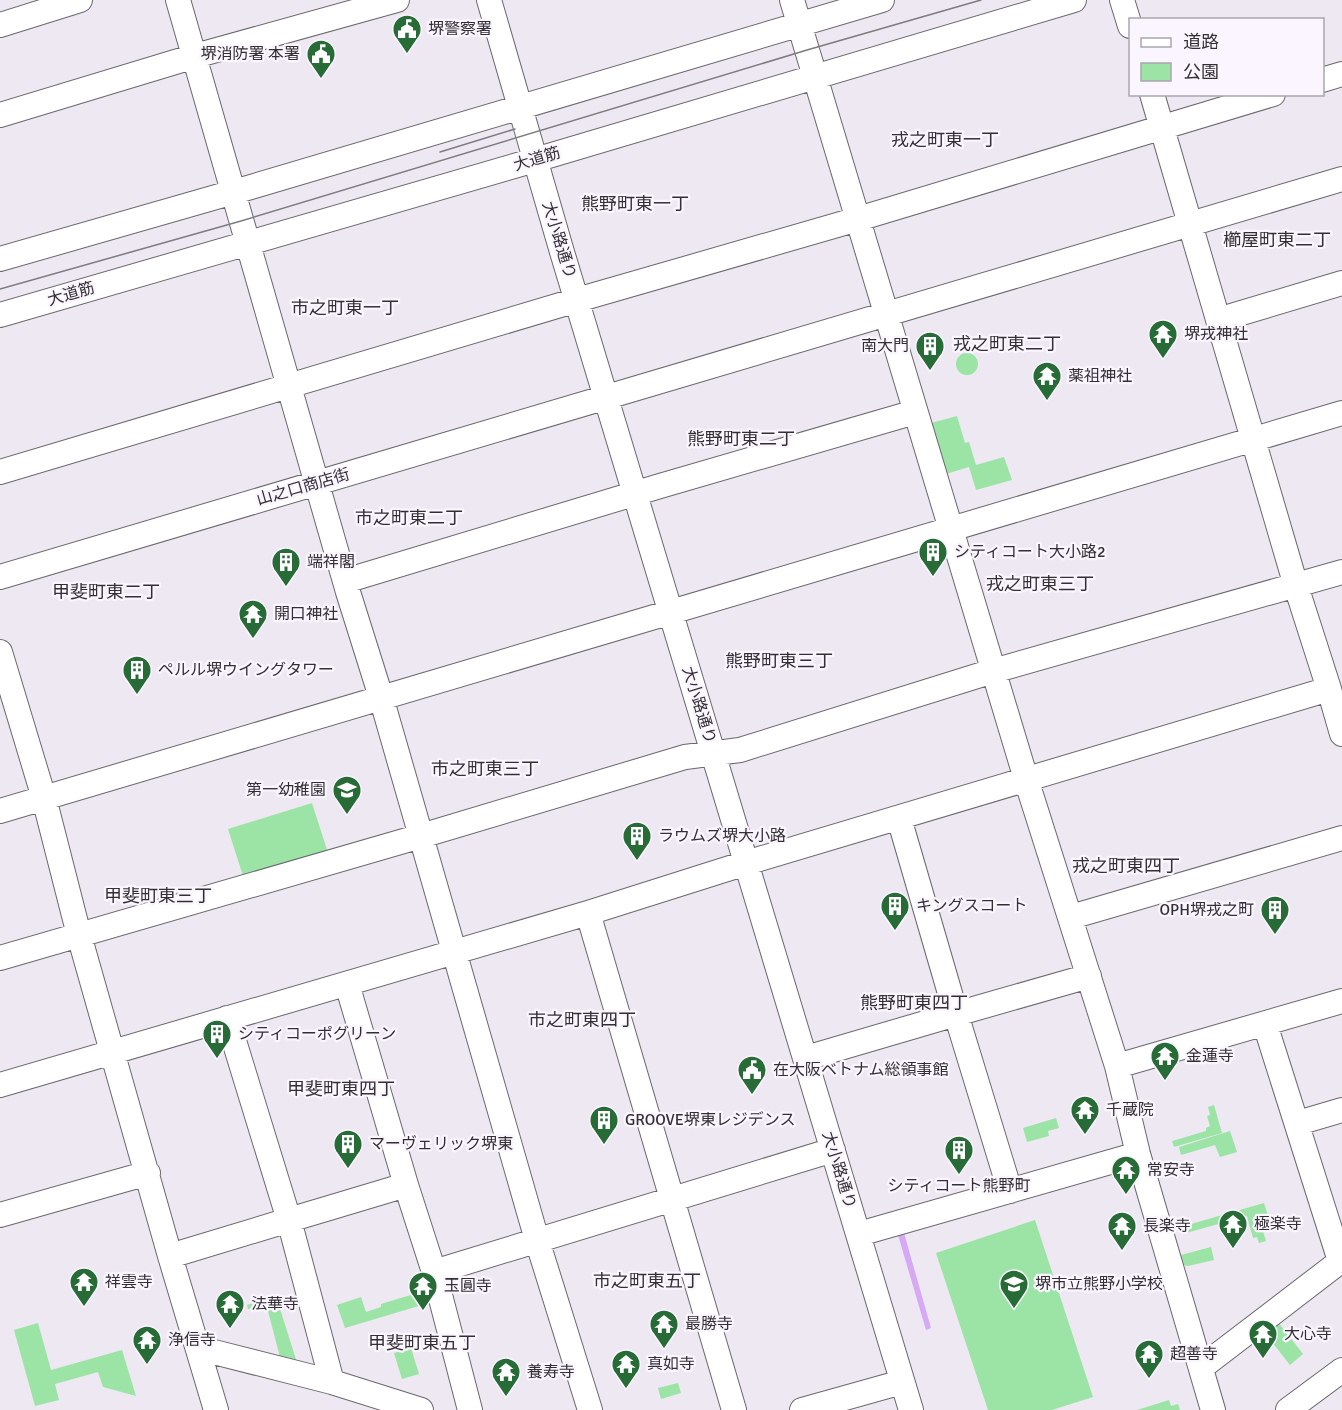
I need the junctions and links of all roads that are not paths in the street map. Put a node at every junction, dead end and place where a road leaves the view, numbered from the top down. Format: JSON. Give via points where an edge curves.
{"nodes":[{"id":1,"x":80,"y":0,"type":"edge"},
{"id":2,"x":178,"y":0,"type":"edge"},
{"id":3,"x":397,"y":0,"type":"edge"},
{"id":4,"x":489,"y":0,"type":"edge"},
{"id":5,"x":792,"y":0,"type":"edge"},
{"id":6,"x":882,"y":0,"type":"edge"},
{"id":7,"x":1074,"y":0,"type":"edge"},
{"id":8,"x":1122,"y":0,"type":"edge"},
{"id":9,"x":1129,"y":20,"type":"edge"},
{"id":10,"x":800,"y":24,"type":"junction"},
{"id":11,"x":0,"y":25,"type":"edge"},
{"id":12,"x":195,"y":56,"type":"junction"},
{"id":13,"x":1342,"y":74,"type":"edge"},
{"id":14,"x":815,"y":76,"type":"junction"},
{"id":15,"x":1324,"y":80,"type":"edge"},
{"id":16,"x":1153,"y":96,"type":"edge"},
{"id":17,"x":1266,"y":96,"type":"edge"},
{"id":18,"x":521,"y":107,"type":"junction"},
{"id":19,"x":0,"y":115,"type":"edge"},
{"id":20,"x":1162,"y":127,"type":"junction"},
{"id":21,"x":535,"y":160,"type":"junction"},
{"id":22,"x":1342,"y":179,"type":"edge"},
{"id":23,"x":234,"y":192,"type":"junction"},
{"id":24,"x":858,"y":219,"type":"junction"},
{"id":25,"x":1190,"y":225,"type":"junction"},
{"id":26,"x":247,"y":244,"type":"junction"},
{"id":27,"x":0,"y":259,"type":"edge"},
{"id":28,"x":1342,"y":284,"type":"edge"},
{"id":29,"x":577,"y":300,"type":"junction"},
{"id":30,"x":887,"y":314,"type":"junction"},
{"id":31,"x":0,"y":315,"type":"edge"},
{"id":32,"x":1218,"y":320,"type":"junction"},
{"id":33,"x":289,"y":386,"type":"junction"},
{"id":34,"x":606,"y":397,"type":"junction"},
{"id":35,"x":915,"y":412,"type":"junction"},
{"id":36,"x":1342,"y":412,"type":"edge"},
{"id":37,"x":1253,"y":439,"type":"junction"},
{"id":38,"x":0,"y":472,"type":"edge"},
{"id":39,"x":318,"y":483,"type":"junction"},
{"id":40,"x":635,"y":493,"type":"junction"},
{"id":41,"x":951,"y":529,"type":"junction"},
{"id":42,"x":1342,"y":572,"type":"edge"},
{"id":43,"x":0,"y":577,"type":"edge"},
{"id":44,"x":345,"y":581,"type":"junction"},
{"id":45,"x":1296,"y":586,"type":"junction"},
{"id":46,"x":671,"y":612,"type":"junction"},
{"id":47,"x":0,"y":652,"type":"edge"},
{"id":48,"x":993,"y":671,"type":"junction"},
{"id":49,"x":4,"y":682,"type":"edge"},
{"id":50,"x":1329,"y":689,"type":"junction"},
{"id":51,"x":381,"y":697,"type":"junction"},
{"id":52,"x":1342,"y":735,"type":"edge"},
{"id":53,"x":713,"y":753,"type":"junction"},
{"id":54,"x":1026,"y":779,"type":"junction"},
{"id":55,"x":44,"y":798,"type":"junction"},
{"id":56,"x":0,"y":811,"type":"edge"},
{"id":57,"x":899,"y":818,"type":"junction"},
{"id":58,"x":421,"y":836,"type":"junction"},
{"id":59,"x":1342,"y":838,"type":"edge"},
{"id":60,"x":746,"y":863,"type":"junction"},
{"id":61,"x":588,"y":913,"type":"junction"},
{"id":62,"x":1071,"y":917,"type":"junction"},
{"id":63,"x":80,"y":935,"type":"junction"},
{"id":64,"x":454,"y":951,"type":"junction"},
{"id":65,"x":0,"y":958,"type":"edge"},
{"id":66,"x":1089,"y":976,"type":"junction"},
{"id":67,"x":346,"y":984,"type":"junction"},
{"id":68,"x":1342,"y":1001,"type":"edge"},
{"id":69,"x":956,"y":1014,"type":"junction"},
{"id":70,"x":227,"y":1018,"type":"junction"},
{"id":71,"x":1266,"y":1024,"type":"junction"},
{"id":72,"x":113,"y":1051,"type":"junction"},
{"id":73,"x":806,"y":1058,"type":"junction"},
{"id":74,"x":1117,"y":1066,"type":"junction"},
{"id":75,"x":0,"y":1085,"type":"edge"},
{"id":76,"x":1342,"y":1110,"type":"edge"},
{"id":77,"x":1298,"y":1123,"type":"junction"},
{"id":78,"x":833,"y":1150,"type":"junction"},
{"id":79,"x":1138,"y":1155,"type":"junction"},
{"id":80,"x":148,"y":1173,"type":"junction"},
{"id":81,"x":406,"y":1185,"type":"junction"},
{"id":82,"x":1010,"y":1191,"type":"junction"},
{"id":83,"x":672,"y":1198,"type":"junction"},
{"id":84,"x":0,"y":1215,"type":"edge"},
{"id":85,"x":289,"y":1220,"type":"junction"},
{"id":86,"x":859,"y":1234,"type":"junction"},
{"id":87,"x":537,"y":1240,"type":"junction"},
{"id":88,"x":170,"y":1256,"type":"junction"},
{"id":89,"x":1341,"y":1260,"type":"edge"},
{"id":90,"x":434,"y":1272,"type":"junction"},
{"id":91,"x":198,"y":1348,"type":"junction"},
{"id":92,"x":1202,"y":1368,"type":"junction"},
{"id":93,"x":1342,"y":1370,"type":"edge"},
{"id":94,"x":332,"y":1382,"type":"junction"},
{"id":95,"x":902,"y":1382,"type":"junction"},
{"id":96,"x":216,"y":1410,"type":"edge"},
{"id":97,"x":421,"y":1410,"type":"edge"},
{"id":98,"x":470,"y":1410,"type":"edge"},
{"id":99,"x":590,"y":1410,"type":"edge"},
{"id":100,"x":734,"y":1410,"type":"edge"},
{"id":101,"x":802,"y":1410,"type":"edge"},
{"id":102,"x":910,"y":1410,"type":"edge"},
{"id":103,"x":1213,"y":1410,"type":"edge"},
{"id":104,"x":1288,"y":1410,"type":"edge"}],
"edges":[{"from":1,"to":11,"type":"street"},
{"from":2,"to":12,"type":"street"},
{"from":3,"to":12,"type":"street"},
{"from":4,"to":18,"type":"street","name":"大小路通り"},
{"from":5,"to":10,"type":"street"},
{"from":6,"to":10,"type":"street"},
{"from":7,"to":14,"type":"street","name":"大道筋"},
{"from":8,"to":9,"type":"street"},
{"from":10,"to":14,"type":"street"},
{"from":10,"to":18,"type":"street"},
{"from":12,"to":19,"type":"street"},
{"from":12,"to":23,"type":"street"},
{"from":13,"to":15,"type":"street"},
{"from":14,"to":21,"type":"street","name":"大道筋"},
{"from":14,"to":24,"type":"street"},
{"from":16,"to":20,"type":"street"},
{"from":17,"to":20,"type":"street"},
{"from":18,"to":21,"type":"street","name":"大小路通り"},
{"from":18,"to":23,"type":"street"},
{"from":20,"to":24,"type":"street"},
{"from":20,"to":25,"type":"street"},
{"from":21,"to":26,"type":"street","name":"大道筋"},
{"from":21,"to":29,"type":"street","name":"大小路通り"},
{"from":22,"to":25,"type":"street","name":"山之口商店街"},
{"from":23,"to":26,"type":"street"},
{"from":23,"to":27,"type":"street"},
{"from":24,"to":29,"type":"street"},
{"from":24,"to":30,"type":"street"},
{"from":25,"to":30,"type":"street","name":"山之口商店街"},
{"from":25,"to":32,"type":"street"},
{"from":26,"to":31,"type":"street","name":"大道筋"},
{"from":26,"to":33,"type":"street"},
{"from":28,"to":32,"type":"street"},
{"from":29,"to":33,"type":"street"},
{"from":29,"to":34,"type":"street","name":"大小路通り"},
{"from":30,"to":34,"type":"street","name":"山之口商店街"},
{"from":30,"to":35,"type":"street"},
{"from":32,"to":37,"type":"street"},
{"from":33,"to":38,"type":"street"},
{"from":33,"to":39,"type":"street"},
{"from":34,"to":39,"type":"street","name":"山之口商店街"},
{"from":34,"to":40,"type":"street","name":"大小路通り"},
{"from":35,"to":40,"type":"street"},
{"from":35,"to":41,"type":"street"},
{"from":36,"to":37,"type":"street"},
{"from":37,"to":41,"type":"street"},
{"from":37,"to":45,"type":"street"},
{"from":39,"to":43,"type":"street","name":"山之口商店街"},
{"from":39,"to":44,"type":"street"},
{"from":40,"to":44,"type":"street"},
{"from":40,"to":46,"type":"street","name":"大小路通り"},
{"from":41,"to":46,"type":"street"},
{"from":41,"to":48,"type":"street"},
{"from":42,"to":45,"type":"street"},
{"from":44,"to":51,"type":"street"},
{"from":45,"to":48,"type":"street"},
{"from":45,"to":50,"type":"street"},
{"from":46,"to":51,"type":"street"},
{"from":46,"to":53,"type":"street","name":"大小路通り"},
{"from":47,"to":49,"type":"street"},
{"from":48,"to":53,"type":"street","via":[[740,750]]},
{"from":48,"to":54,"type":"street"},
{"from":49,"to":55,"type":"street"},
{"from":50,"to":52,"type":"street"},
{"from":50,"to":54,"type":"street"},
{"from":51,"to":55,"type":"street"},
{"from":51,"to":58,"type":"street"},
{"from":53,"to":58,"type":"street","via":[[685,757]]},
{"from":53,"to":60,"type":"street","name":"大小路通り"},
{"from":54,"to":57,"type":"street"},
{"from":54,"to":62,"type":"street"},
{"from":55,"to":56,"type":"street"},
{"from":55,"to":63,"type":"street"},
{"from":57,"to":60,"type":"street"},
{"from":57,"to":69,"type":"street"},
{"from":58,"to":63,"type":"street"},
{"from":58,"to":64,"type":"street"},
{"from":59,"to":62,"type":"street"},
{"from":60,"to":61,"type":"street"},
{"from":60,"to":73,"type":"street","name":"大小路通り"},
{"from":61,"to":64,"type":"street"},
{"from":61,"to":83,"type":"street"},
{"from":62,"to":66,"type":"street"},
{"from":63,"to":65,"type":"street"},
{"from":63,"to":72,"type":"street"},
{"from":64,"to":67,"type":"street"},
{"from":64,"to":87,"type":"street"},
{"from":66,"to":69,"type":"street"},
{"from":66,"to":74,"type":"street"},
{"from":67,"to":70,"type":"street"},
{"from":67,"to":81,"type":"street"},
{"from":68,"to":71,"type":"street"},
{"from":69,"to":73,"type":"street"},
{"from":69,"to":82,"type":"street"},
{"from":70,"to":72,"type":"street"},
{"from":70,"to":85,"type":"street"},
{"from":71,"to":74,"type":"street"},
{"from":71,"to":77,"type":"street"},
{"from":72,"to":75,"type":"street"},
{"from":72,"to":80,"type":"street"},
{"from":73,"to":78,"type":"street","name":"大小路通り"},
{"from":74,"to":79,"type":"street"},
{"from":76,"to":77,"type":"street"},
{"from":77,"to":89,"type":"street"},
{"from":78,"to":83,"type":"street"},
{"from":78,"to":86,"type":"street","name":"大小路通り"},
{"from":79,"to":82,"type":"street"},
{"from":79,"to":92,"type":"street"},
{"from":80,"to":84,"type":"street"},
{"from":80,"to":88,"type":"street"},
{"from":81,"to":85,"type":"street"},
{"from":81,"to":90,"type":"street"},
{"from":82,"to":86,"type":"street"},
{"from":83,"to":87,"type":"street"},
{"from":83,"to":100,"type":"street"},
{"from":85,"to":88,"type":"street"},
{"from":85,"to":94,"type":"street"},
{"from":86,"to":95,"type":"street","name":"大小路通り"},
{"from":87,"to":90,"type":"street"},
{"from":87,"to":99,"type":"street"},
{"from":88,"to":91,"type":"street"},
{"from":89,"to":92,"type":"street"},
{"from":90,"to":98,"type":"street"},
{"from":91,"to":94,"type":"street"},
{"from":91,"to":96,"type":"street"},
{"from":92,"to":103,"type":"street"},
{"from":93,"to":104,"type":"street"},
{"from":94,"to":97,"type":"street"},
{"from":95,"to":101,"type":"street"},
{"from":95,"to":102,"type":"street","name":"大小路通り"}]}
